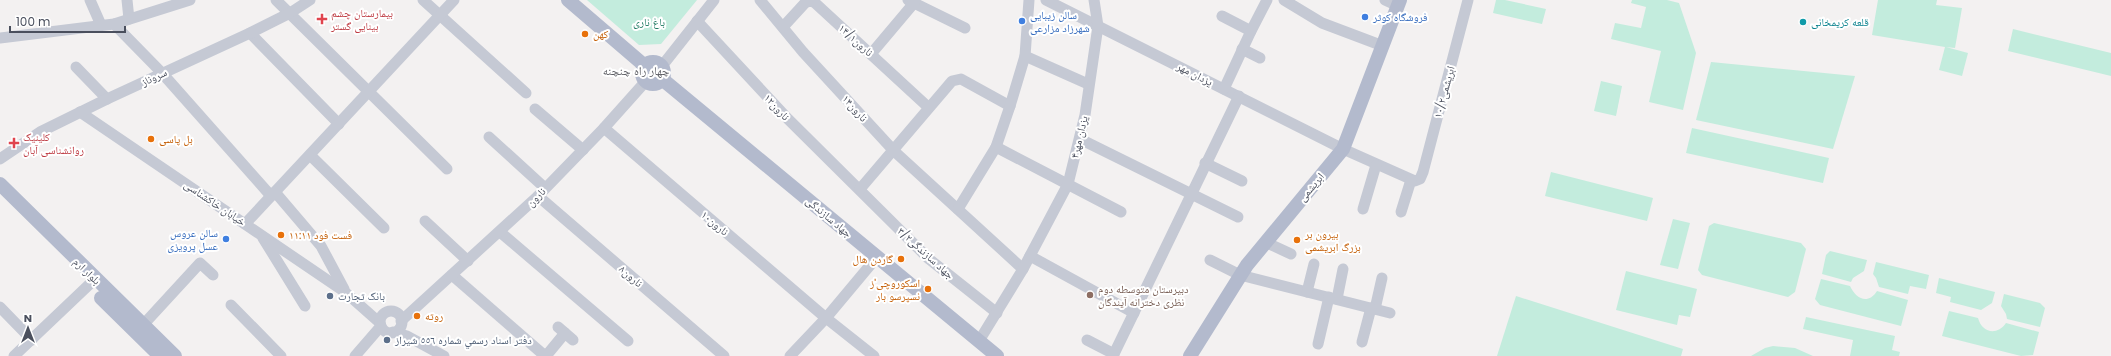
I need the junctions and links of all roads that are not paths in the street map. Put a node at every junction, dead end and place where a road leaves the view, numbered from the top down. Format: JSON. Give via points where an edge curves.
{"nodes":[{"id":1,"x":90,"y":0,"type":"edge"},
{"id":2,"x":127,"y":0,"type":"edge"},
{"id":3,"x":190,"y":0,"type":"edge"},
{"id":4,"x":276,"y":0,"type":"edge"},
{"id":5,"x":310,"y":0,"type":"edge"},
{"id":6,"x":424,"y":0,"type":"edge"},
{"id":7,"x":454,"y":0,"type":"edge"},
{"id":8,"x":568,"y":0,"type":"edge"},
{"id":9,"x":714,"y":0,"type":"edge"},
{"id":10,"x":760,"y":0,"type":"edge"},
{"id":11,"x":1029,"y":0,"type":"edge"},
{"id":12,"x":1046,"y":0,"type":"edge"},
{"id":13,"x":1094,"y":0,"type":"edge"},
{"id":14,"x":1268,"y":0,"type":"edge"},
{"id":15,"x":1284,"y":0,"type":"edge"},
{"id":16,"x":1385,"y":0,"type":"edge"},
{"id":17,"x":1468,"y":0,"type":"edge"},
{"id":18,"x":910,"y":2,"type":"edge"},
{"id":19,"x":1399,"y":3,"type":"edge"},
{"id":20,"x":290,"y":13,"type":"junction"},
{"id":21,"x":440,"y":14,"type":"junction"},
{"id":22,"x":1222,"y":16,"type":"dead end"},
{"id":23,"x":129,"y":19,"type":"junction"},
{"id":24,"x":697,"y":22,"type":"junction"},
{"id":25,"x":114,"y":24,"type":"junction"},
{"id":26,"x":101,"y":25,"type":"junction"},
{"id":27,"x":1098,"y":26,"type":"junction"},
{"id":28,"x":783,"y":27,"type":"junction"},
{"id":29,"x":965,"y":28,"type":"dead end"},
{"id":30,"x":1251,"y":31,"type":"junction"},
{"id":31,"x":250,"y":33,"type":"junction"},
{"id":32,"x":0,"y":38,"type":"edge"},
{"id":33,"x":1383,"y":46,"type":"junction"},
{"id":34,"x":1242,"y":49,"type":"junction"},
{"id":35,"x":871,"y":54,"type":"junction"},
{"id":36,"x":1025,"y":56,"type":"junction"},
{"id":37,"x":1260,"y":58,"type":"dead end"},
{"id":38,"x":645,"y":66,"type":"junction"},
{"id":39,"x":76,"y":67,"type":"dead end"},
{"id":40,"x":162,"y":73,"type":"junction"},
{"id":41,"x":662,"y":73,"type":"junction"},
{"id":42,"x":646,"y":81,"type":"junction"},
{"id":43,"x":1088,"y":84,"type":"junction"},
{"id":44,"x":1224,"y":89,"type":"junction"},
{"id":45,"x":370,"y":91,"type":"junction"},
{"id":46,"x":526,"y":93,"type":"dead end"},
{"id":47,"x":1238,"y":96,"type":"junction"},
{"id":48,"x":107,"y":99,"type":"junction"},
{"id":49,"x":1010,"y":106,"type":"junction"},
{"id":50,"x":928,"y":107,"type":"junction"},
{"id":51,"x":535,"y":109,"type":"dead end"},
{"id":52,"x":80,"y":112,"type":"junction"},
{"id":53,"x":339,"y":124,"type":"junction"},
{"id":54,"x":604,"y":128,"type":"junction"},
{"id":55,"x":489,"y":137,"type":"dead end"},
{"id":56,"x":1080,"y":139,"type":"junction"},
{"id":57,"x":996,"y":147,"type":"junction"},
{"id":58,"x":1343,"y":149,"type":"junction"},
{"id":59,"x":583,"y":150,"type":"junction"},
{"id":60,"x":894,"y":151,"type":"junction"},
{"id":61,"x":310,"y":155,"type":"junction"},
{"id":62,"x":0,"y":159,"type":"edge"},
{"id":63,"x":1205,"y":163,"type":"junction"},
{"id":64,"x":1376,"y":164,"type":"junction"},
{"id":65,"x":447,"y":169,"type":"dead end"},
{"id":66,"x":1242,"y":181,"type":"dead end"},
{"id":67,"x":1413,"y":181,"type":"junction"},
{"id":68,"x":0,"y":184,"type":"edge"},
{"id":69,"x":1068,"y":184,"type":"junction"},
{"id":70,"x":860,"y":189,"type":"junction"},
{"id":71,"x":542,"y":192,"type":"junction"},
{"id":72,"x":1190,"y":192,"type":"junction"},
{"id":73,"x":273,"y":194,"type":"junction"},
{"id":74,"x":0,"y":198,"type":"edge"},
{"id":75,"x":958,"y":209,"type":"junction"},
{"id":76,"x":1363,"y":209,"type":"dead end"},
{"id":77,"x":1121,"y":212,"type":"dead end"},
{"id":78,"x":1401,"y":212,"type":"dead end"},
{"id":79,"x":1238,"y":217,"type":"dead end"},
{"id":80,"x":425,"y":221,"type":"dead end"},
{"id":81,"x":245,"y":224,"type":"junction"},
{"id":82,"x":384,"y":228,"type":"dead end"},
{"id":83,"x":500,"y":232,"type":"junction"},
{"id":84,"x":261,"y":234,"type":"junction"},
{"id":85,"x":1265,"y":242,"type":"junction"},
{"id":86,"x":1291,"y":254,"type":"dead end"},
{"id":87,"x":1030,"y":256,"type":"junction"},
{"id":88,"x":877,"y":257,"type":"junction"},
{"id":89,"x":1210,"y":260,"type":"dead end"},
{"id":90,"x":468,"y":261,"type":"junction"},
{"id":91,"x":1314,"y":264,"type":"dead end"},
{"id":92,"x":1023,"y":269,"type":"junction"},
{"id":93,"x":1343,"y":269,"type":"dead end"},
{"id":94,"x":1240,"y":275,"type":"junction"},
{"id":95,"x":213,"y":276,"type":"dead end"},
{"id":96,"x":452,"y":276,"type":"junction"},
{"id":97,"x":1382,"y":278,"type":"dead end"},
{"id":98,"x":92,"y":283,"type":"junction"},
{"id":99,"x":1307,"y":292,"type":"junction"},
{"id":100,"x":348,"y":294,"type":"junction"},
{"id":101,"x":1333,"y":298,"type":"junction"},
{"id":102,"x":231,"y":305,"type":"dead end"},
{"id":103,"x":305,"y":306,"type":"dead end"},
{"id":104,"x":0,"y":307,"type":"edge"},
{"id":105,"x":1373,"y":308,"type":"junction"},
{"id":106,"x":1134,"y":312,"type":"junction"},
{"id":107,"x":1390,"y":312,"type":"dead end"},
{"id":108,"x":997,"y":313,"type":"junction"},
{"id":109,"x":396,"y":317,"type":"junction"},
{"id":110,"x":826,"y":318,"type":"junction"},
{"id":111,"x":143,"y":324,"type":"junction"},
{"id":112,"x":385,"y":328,"type":"junction"},
{"id":113,"x":565,"y":333,"type":"dead end"},
{"id":114,"x":32,"y":340,"type":"junction"},
{"id":115,"x":1088,"y":340,"type":"dead end"},
{"id":116,"x":628,"y":341,"type":"dead end"},
{"id":117,"x":979,"y":341,"type":"junction"},
{"id":118,"x":1362,"y":342,"type":"dead end"},
{"id":119,"x":1318,"y":344,"type":"dead end"},
{"id":120,"x":426,"y":345,"type":"junction"},
{"id":121,"x":1113,"y":355,"type":"edge"},
{"id":122,"x":14,"y":356,"type":"edge"},
{"id":123,"x":161,"y":356,"type":"edge"},
{"id":124,"x":175,"y":356,"type":"edge"},
{"id":125,"x":281,"y":356,"type":"edge"},
{"id":126,"x":354,"y":356,"type":"edge"},
{"id":127,"x":444,"y":356,"type":"edge"},
{"id":128,"x":545,"y":356,"type":"edge"},
{"id":129,"x":724,"y":356,"type":"edge"},
{"id":130,"x":790,"y":356,"type":"edge"},
{"id":131,"x":874,"y":356,"type":"edge"},
{"id":132,"x":997,"y":356,"type":"edge"},
{"id":133,"x":1190,"y":356,"type":"edge"}],
"edges":[{"from":1,"to":26,"type":"street"},
{"from":2,"to":23,"type":"street"},
{"from":3,"to":23,"type":"street"},
{"from":4,"to":20,"type":"street"},
{"from":5,"to":20,"type":"street","name":"سروناز"},
{"from":6,"to":21,"type":"street"},
{"from":7,"to":21,"type":"street"},
{"from":8,"to":38,"type":"main road"},
{"from":9,"to":24,"type":"street"},
{"from":10,"to":28,"type":"street","name":"نارون۱۴"},
{"from":11,"to":36,"type":"street"},
{"from":12,"to":27,"type":"street","name":"یزدان مهر"},
{"from":13,"to":27,"type":"street","name":"یزدان مهر۴"},
{"from":14,"to":30,"type":"street"},
{"from":15,"to":33,"type":"street","via":[[1322,23]]},
{"from":16,"to":19,"type":"street"},
{"from":17,"to":67,"type":"street","name":"۱۰/۲ابریشمی","via":[[1423,172],[1420,179]]},
{"from":18,"to":29,"type":"street"},
{"from":18,"to":35,"type":"street"},
{"from":19,"to":33,"type":"main road","name":"ابریشمی"},
{"from":20,"to":31,"type":"street","name":"سروناز"},
{"from":20,"to":45,"type":"street"},
{"from":21,"to":45,"type":"street"},
{"from":21,"to":46,"type":"street"},
{"from":22,"to":30,"type":"street"},
{"from":23,"to":25,"type":"street"},
{"from":24,"to":41,"type":"street"},
{"from":24,"to":70,"type":"street","name":"نارون۱۲","via":[[788,119]]},
{"from":25,"to":26,"type":"street"},
{"from":25,"to":40,"type":"street"},
{"from":26,"to":32,"type":"street"},
{"from":27,"to":43,"type":"street","name":"یزدان مهر۴"},
{"from":27,"to":44,"type":"street","name":"یزدان مهر"},
{"from":28,"to":35,"type":"street","name":"۱۴/۱نارون","via":[[805,3],[814,2]]},
{"from":28,"to":60,"type":"street","name":"نارون۱۴"},
{"from":30,"to":34,"type":"street"},
{"from":31,"to":40,"type":"street","name":"سروناز"},
{"from":31,"to":53,"type":"street"},
{"from":33,"to":58,"type":"main road","name":"ابریشمی"},
{"from":34,"to":37,"type":"street"},
{"from":34,"to":44,"type":"street"},
{"from":35,"to":50,"type":"street","name":"۱۴/۱نارون"},
{"from":36,"to":43,"type":"street"},
{"from":36,"to":49,"type":"street"},
{"from":38,"to":41,"type":"main road","via":[[653,62]]},
{"from":38,"to":42,"type":"main road","via":[[642,72]]},
{"from":39,"to":48,"type":"street"},
{"from":40,"to":48,"type":"street","name":"سروناز"},
{"from":40,"to":73,"type":"street","via":[[214,133]]},
{"from":41,"to":42,"type":"main road","via":[[653,83]]},
{"from":41,"to":88,"type":"main road","name":"جهاد سازندگی"},
{"from":42,"to":54,"type":"street","name":"نارون"},
{"from":43,"to":56,"type":"street","name":"یزدان مهر۴"},
{"from":44,"to":47,"type":"street","name":"یزدان مهر"},
{"from":45,"to":53,"type":"street"},
{"from":45,"to":65,"type":"street"},
{"from":47,"to":58,"type":"street","name":"یزدان مهر"},
{"from":47,"to":63,"type":"street"},
{"from":48,"to":52,"type":"street","name":"سروناز"},
{"from":49,"to":50,"type":"street","via":[[961,79],[955,79]]},
{"from":49,"to":57,"type":"street"},
{"from":50,"to":60,"type":"street"},
{"from":51,"to":59,"type":"street"},
{"from":52,"to":62,"type":"street","name":"سروناز","via":[[40,132]]},
{"from":52,"to":81,"type":"street","name":"خیابان خاکشناسی"},
{"from":53,"to":61,"type":"street"},
{"from":54,"to":59,"type":"street","name":"نارون"},
{"from":54,"to":110,"type":"street","name":"نارون۱۰"},
{"from":55,"to":71,"type":"street","name":"نارون۸"},
{"from":56,"to":69,"type":"street","name":"یزدان مهر۴"},
{"from":56,"to":72,"type":"street"},
{"from":57,"to":69,"type":"street"},
{"from":57,"to":75,"type":"street"},
{"from":58,"to":64,"type":"street","name":"یزدان مهر"},
{"from":58,"to":85,"type":"main road","name":"ابریشمی"},
{"from":59,"to":71,"type":"street","name":"نارون"},
{"from":60,"to":70,"type":"street"},
{"from":60,"to":75,"type":"street","name":"نارون۱۴"},
{"from":61,"to":73,"type":"street"},
{"from":61,"to":82,"type":"street"},
{"from":63,"to":66,"type":"street"},
{"from":63,"to":72,"type":"street"},
{"from":64,"to":67,"type":"street","name":"یزدان مهر"},
{"from":64,"to":76,"type":"street"},
{"from":67,"to":78,"type":"street","name":"۱۰/۲ابریشمی"},
{"from":68,"to":98,"type":"main road","name":"بلوار ارم"},
{"from":69,"to":77,"type":"street"},
{"from":69,"to":87,"type":"street","name":"یزدان مهر۴"},
{"from":70,"to":108,"type":"street","name":"۳/۲جهاد سازندگی","via":[[929,259]]},
{"from":71,"to":83,"type":"street","name":"نارون"},
{"from":71,"to":129,"type":"street","name":"نارون۸"},
{"from":72,"to":79,"type":"street"},
{"from":72,"to":106,"type":"street"},
{"from":73,"to":81,"type":"street"},
{"from":73,"to":100,"type":"street","via":[[321,246]]},
{"from":74,"to":98,"type":"main road","name":"بلوار ارم"},
{"from":75,"to":92,"type":"street","name":"نارون۱۴"},
{"from":80,"to":90,"type":"street"},
{"from":81,"to":84,"type":"street","name":"خیابان خاکشناسی"},
{"from":83,"to":90,"type":"street","name":"نارون"},
{"from":83,"to":116,"type":"street"},
{"from":84,"to":100,"type":"street","name":"خیابان خاکشناسی"},
{"from":84,"to":103,"type":"street"},
{"from":85,"to":86,"type":"street"},
{"from":85,"to":94,"type":"main road","name":"ابریشمی"},
{"from":87,"to":92,"type":"street","name":"یزدان مهر۴"},
{"from":87,"to":106,"type":"street"},
{"from":88,"to":110,"type":"street"},
{"from":88,"to":117,"type":"main road","name":"جهاد سازندگی"},
{"from":89,"to":94,"type":"street"},
{"from":90,"to":96,"type":"street","name":"نارون"},
{"from":91,"to":99,"type":"street"},
{"from":92,"to":108,"type":"street","name":"یزدان مهر۴"},
{"from":93,"to":101,"type":"street"},
{"from":94,"to":99,"type":"street"},
{"from":94,"to":133,"type":"main road","name":"ابریشمی"},
{"from":95,"to":111,"type":"street","via":[[200,263]]},
{"from":96,"to":109,"type":"street","name":"نارون","via":[[418,306]]},
{"from":96,"to":128,"type":"street"},
{"from":97,"to":105,"type":"street"},
{"from":98,"to":111,"type":"main road","name":"بلوار ارم"},
{"from":98,"to":114,"type":"street"},
{"from":98,"to":123,"type":"main road","name":"بلوار ارم"},
{"from":99,"to":101,"type":"street"},
{"from":100,"to":109,"type":"street","name":"خیابان خاکشناسی","via":[[366,306]]},
{"from":100,"to":112,"type":"street","name":"خیابان خاکشناسی"},
{"from":101,"to":105,"type":"street"},
{"from":101,"to":119,"type":"street"},
{"from":102,"to":125,"type":"street"},
{"from":104,"to":114,"type":"street"},
{"from":105,"to":107,"type":"street"},
{"from":105,"to":118,"type":"street"},
{"from":106,"to":121,"type":"street"},
{"from":108,"to":117,"type":"street","name":"یزدان مهر۴"},
{"from":109,"to":112,"type":"street","via":[[399,329]]},
{"from":109,"to":112,"type":"street","via":[[382,316]]},
{"from":109,"to":120,"type":"street","name":"خیابان خاکشناسی"},
{"from":110,"to":130,"type":"street"},
{"from":110,"to":131,"type":"street","name":"نارون۱۰"},
{"from":111,"to":124,"type":"main road","name":"بلوار ارم"},
{"from":112,"to":120,"type":"street","name":"خیابان خاکشناسی"},
{"from":112,"to":126,"type":"street"},
{"from":113,"to":128,"type":"street"},
{"from":114,"to":122,"type":"street"},
{"from":115,"to":121,"type":"street"},
{"from":117,"to":132,"type":"main road","name":"جهاد سازندگی"},
{"from":120,"to":127,"type":"street","name":"خیابان خاکشناسی"}]}
